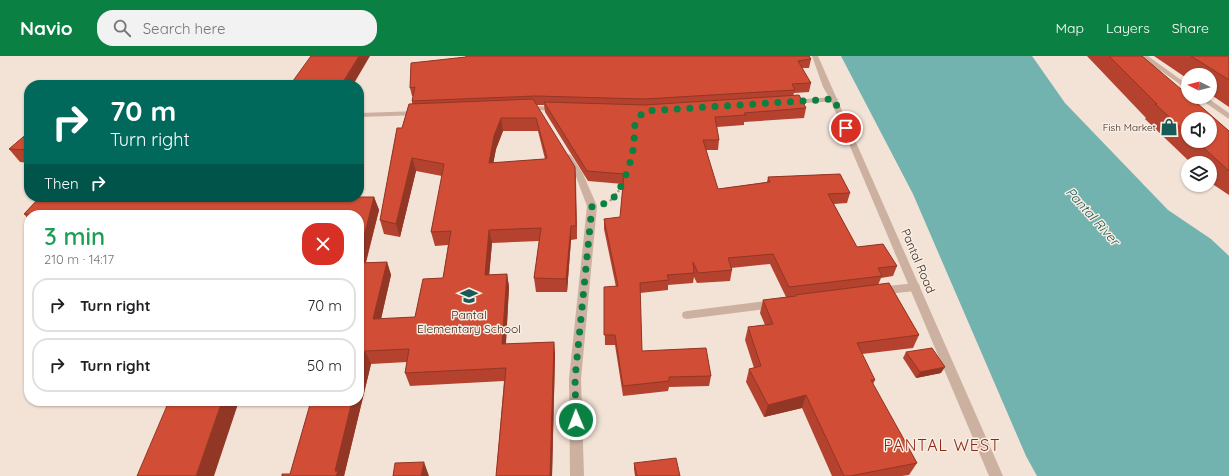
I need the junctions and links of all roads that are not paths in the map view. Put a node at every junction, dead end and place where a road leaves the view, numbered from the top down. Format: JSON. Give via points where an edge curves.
{"nodes":[{"id":1,"x":815,"y":56,"type":"edge"},
{"id":2,"x":1143,"y":56,"type":"edge"},
{"id":3,"x":1181,"y":83,"type":"edge"},
{"id":4,"x":834,"y":99,"type":"junction"},
{"id":5,"x":780,"y":102,"type":"edge"},
{"id":6,"x":1211,"y":104,"type":"edge"},
{"id":7,"x":537,"y":108,"type":"junction"},
{"id":8,"x":524,"y":109,"type":"edge"},
{"id":9,"x":568,"y":109,"type":"edge"},
{"id":10,"x":426,"y":113,"type":"edge"},
{"id":11,"x":364,"y":115,"type":"edge"},
{"id":12,"x":1229,"y":117,"type":"edge"},
{"id":13,"x":543,"y":119,"type":"edge"},
{"id":14,"x":562,"y":149,"type":"edge"},
{"id":15,"x":915,"y":287,"type":"junction"},
{"id":16,"x":867,"y":293,"type":"edge"},
{"id":17,"x":789,"y":303,"type":"edge"},
{"id":18,"x":687,"y":315,"type":"dead end"},
{"id":19,"x":577,"y":476,"type":"edge"},
{"id":20,"x":996,"y":476,"type":"edge"}],
"edges":[{"from":1,"to":4,"type":"street","name":"Pantal Road"},
{"from":2,"to":3,"type":"street"},
{"from":4,"to":5,"type":"street"},
{"from":4,"to":15,"type":"street","name":"Pantal Road"},
{"from":6,"to":12,"type":"street"},
{"from":7,"to":8,"type":"street"},
{"from":7,"to":9,"type":"street"},
{"from":7,"to":13,"type":"street"},
{"from":10,"to":11,"type":"street"},
{"from":14,"to":19,"type":"street","via":[[579,174],[592,206],[575,379]]},
{"from":15,"to":16,"type":"street"},
{"from":15,"to":20,"type":"street","name":"Pantal Road"},
{"from":17,"to":18,"type":"street"}]}
